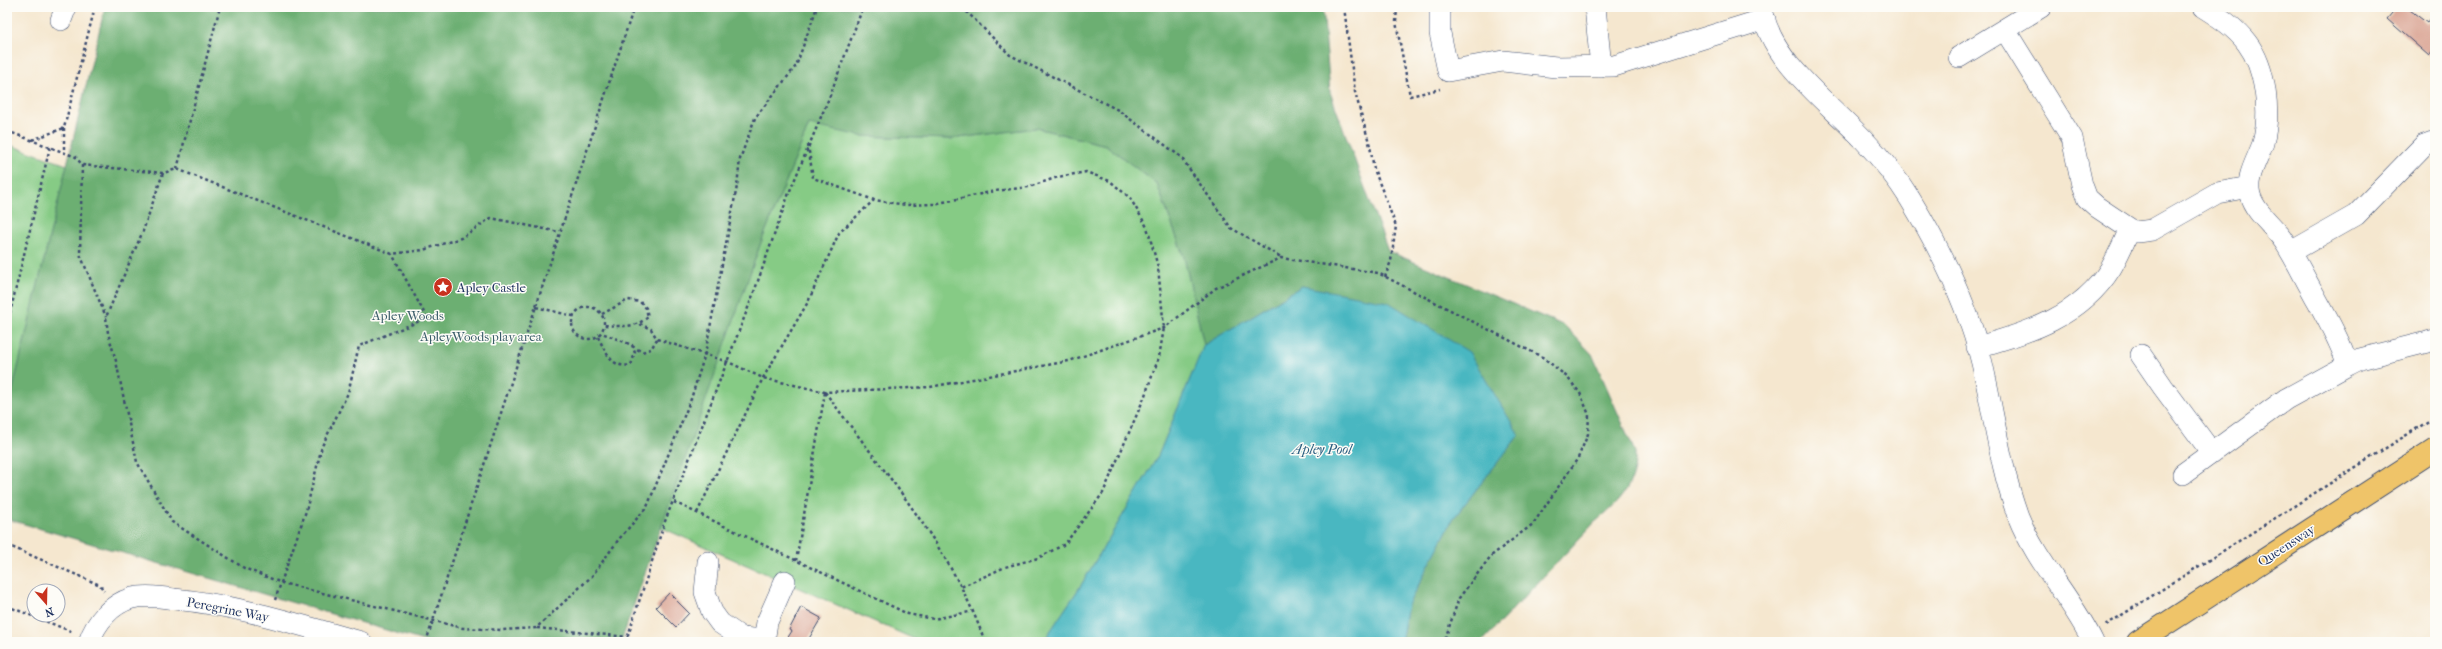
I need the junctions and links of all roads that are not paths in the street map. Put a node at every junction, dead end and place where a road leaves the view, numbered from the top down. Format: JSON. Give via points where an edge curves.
{"nodes":[{"id":1,"x":1440,"y":7,"type":"edge"},
{"id":2,"x":1595,"y":7,"type":"edge"},
{"id":3,"x":2041,"y":7,"type":"edge"},
{"id":4,"x":2203,"y":7,"type":"edge"},
{"id":5,"x":1764,"y":13,"type":"edge"},
{"id":6,"x":2005,"y":30,"type":"junction"},
{"id":7,"x":1959,"y":57,"type":"dead end"},
{"id":8,"x":1601,"y":67,"type":"junction"},
{"id":9,"x":2435,"y":141,"type":"edge"},
{"id":10,"x":2249,"y":187,"type":"junction"},
{"id":11,"x":2130,"y":229,"type":"junction"},
{"id":12,"x":2291,"y":252,"type":"junction"},
{"id":13,"x":2435,"y":340,"type":"edge"},
{"id":14,"x":1977,"y":347,"type":"junction"},
{"id":15,"x":2141,"y":355,"type":"dead end"},
{"id":16,"x":2348,"y":364,"type":"junction"},
{"id":17,"x":2435,"y":449,"type":"edge"},
{"id":18,"x":2212,"y":452,"type":"junction"},
{"id":19,"x":2183,"y":474,"type":"dead end"},
{"id":20,"x":708,"y":562,"type":"dead end"},
{"id":21,"x":785,"y":581,"type":"road end"},
{"id":22,"x":2091,"y":639,"type":"edge"},
{"id":23,"x":90,"y":640,"type":"edge"},
{"id":24,"x":352,"y":641,"type":"edge"},
{"id":25,"x":764,"y":641,"type":"edge"},
{"id":26,"x":2138,"y":642,"type":"edge"}],
"edges":[{"from":1,"to":8,"type":"street","via":[[1440,33],[1448,71],[1503,61],[1556,67]]},
{"from":2,"to":8,"type":"street"},
{"from":3,"to":6,"type":"street"},
{"from":4,"to":10,"type":"street","via":[[2222,19],[2248,44],[2262,80],[2265,128]]},
{"from":5,"to":8,"type":"street","via":[[1626,63]]},
{"from":5,"to":14,"type":"street","via":[[1775,43],[1786,59],[1864,139],[1909,198],[1949,272]]},
{"from":6,"to":7,"type":"street"},
{"from":6,"to":11,"type":"street","via":[[2072,138],[2082,185],[2088,198],[2097,208]]},
{"from":9,"to":12,"type":"street","via":[[2424,145],[2356,215]]},
{"from":10,"to":11,"type":"street","via":[[2217,193],[2156,229],[2144,232]]},
{"from":10,"to":12,"type":"street","via":[[2255,205]]},
{"from":11,"to":14,"type":"street","via":[[2111,268],[2093,290],[2075,306],[2037,329]]},
{"from":12,"to":16,"type":"street","via":[[2336,334]]},
{"from":13,"to":16,"type":"street"},
{"from":14,"to":22,"type":"street","via":[[2002,459],[2018,514],[2037,553]]},
{"from":15,"to":18,"type":"street"},
{"from":16,"to":18,"type":"street","via":[[2286,399]]},
{"from":17,"to":26,"type":"main road","name":"Queensway"},
{"from":18,"to":19,"type":"street"},
{"from":20,"to":25,"type":"street","via":[[705,592],[712,612],[720,623],[742,638]]},
{"from":21,"to":25,"type":"street","via":[[767,622]]},
{"from":23,"to":24,"type":"street","name":"Peregrine Way","via":[[95,626],[114,607],[132,598],[153,597],[210,602]]}]}
